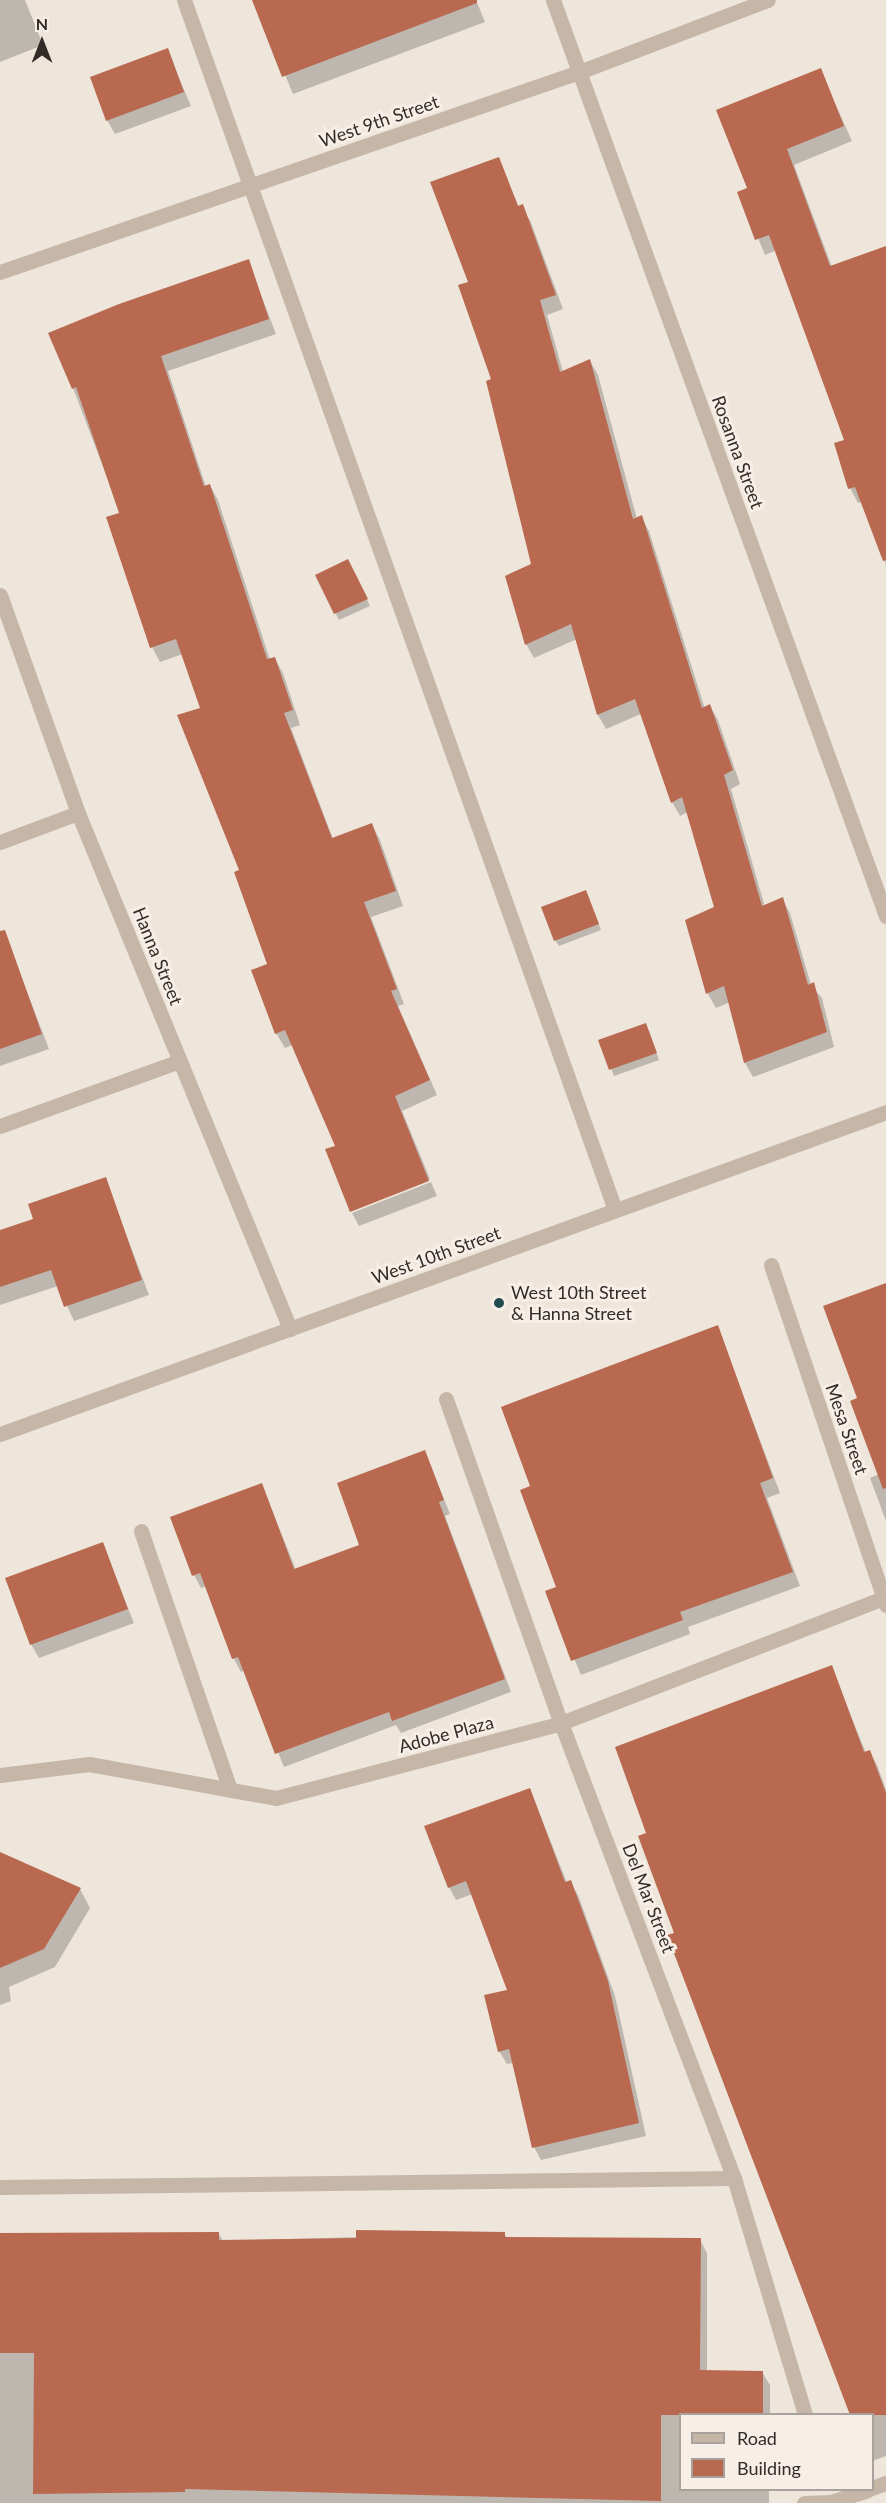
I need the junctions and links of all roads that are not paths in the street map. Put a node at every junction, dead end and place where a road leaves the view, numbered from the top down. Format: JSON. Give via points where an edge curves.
{"nodes":[{"id":1,"x":184,"y":0,"type":"edge"},
{"id":2,"x":553,"y":0,"type":"edge"},
{"id":3,"x":768,"y":0,"type":"edge"},
{"id":4,"x":579,"y":72,"type":"junction"},
{"id":5,"x":251,"y":185,"type":"junction"},
{"id":6,"x":0,"y":272,"type":"edge"},
{"id":7,"x":0,"y":595,"type":"edge"},
{"id":8,"x":78,"y":813,"type":"junction"},
{"id":9,"x":0,"y":842,"type":"edge"},
{"id":10,"x":886,"y":916,"type":"edge"},
{"id":11,"x":180,"y":1061,"type":"junction"},
{"id":12,"x":886,"y":1112,"type":"edge"},
{"id":13,"x":0,"y":1126,"type":"edge"},
{"id":14,"x":615,"y":1210,"type":"junction"},
{"id":15,"x":771,"y":1264,"type":"dead end"},
{"id":16,"x":290,"y":1329,"type":"junction"},
{"id":17,"x":446,"y":1399,"type":"dead end"},
{"id":18,"x":0,"y":1434,"type":"edge"},
{"id":19,"x":141,"y":1531,"type":"dead end"},
{"id":20,"x":885,"y":1601,"type":"edge"},
{"id":21,"x":561,"y":1723,"type":"junction"},
{"id":22,"x":0,"y":1775,"type":"edge"},
{"id":23,"x":230,"y":1790,"type":"junction"},
{"id":24,"x":734,"y":2178,"type":"junction"},
{"id":25,"x":0,"y":2187,"type":"edge"},
{"id":26,"x":804,"y":2413,"type":"edge"},
{"id":27,"x":862,"y":2491,"type":"edge"},
{"id":28,"x":830,"y":2498,"type":"edge"},
{"id":29,"x":804,"y":2503,"type":"edge"}],
"edges":[{"from":1,"to":5,"type":"street"},
{"from":2,"to":4,"type":"street","name":"Rosanna Street"},
{"from":3,"to":4,"type":"street","name":"West 9th Street"},
{"from":4,"to":5,"type":"street","name":"West 9th Street"},
{"from":4,"to":10,"type":"street","name":"Rosanna Street"},
{"from":5,"to":6,"type":"street","name":"West 9th Street"},
{"from":5,"to":14,"type":"street"},
{"from":7,"to":8,"type":"street","name":"Hanna Street"},
{"from":8,"to":9,"type":"street"},
{"from":8,"to":11,"type":"street","name":"Hanna Street"},
{"from":11,"to":13,"type":"street"},
{"from":11,"to":16,"type":"street","name":"Hanna Street"},
{"from":12,"to":14,"type":"street","name":"West 10th Street"},
{"from":14,"to":16,"type":"street","name":"West 10th Street"},
{"from":15,"to":20,"type":"street","name":"Mesa Street"},
{"from":16,"to":18,"type":"street","name":"West 10th Street"},
{"from":17,"to":21,"type":"street","name":"Del Mar Street"},
{"from":19,"to":23,"type":"street"},
{"from":20,"to":21,"type":"street","name":"Adobe Plaza"},
{"from":21,"to":23,"type":"street","name":"Adobe Plaza","via":[[276,1798]]},
{"from":21,"to":24,"type":"street","name":"Del Mar Street"},
{"from":22,"to":23,"type":"street","name":"Adobe Plaza","via":[[88,1764]]},
{"from":24,"to":25,"type":"street"},
{"from":24,"to":26,"type":"street","name":"Del Mar Street"},
{"from":27,"to":28,"type":"street"},
{"from":28,"to":29,"type":"street"}]}
